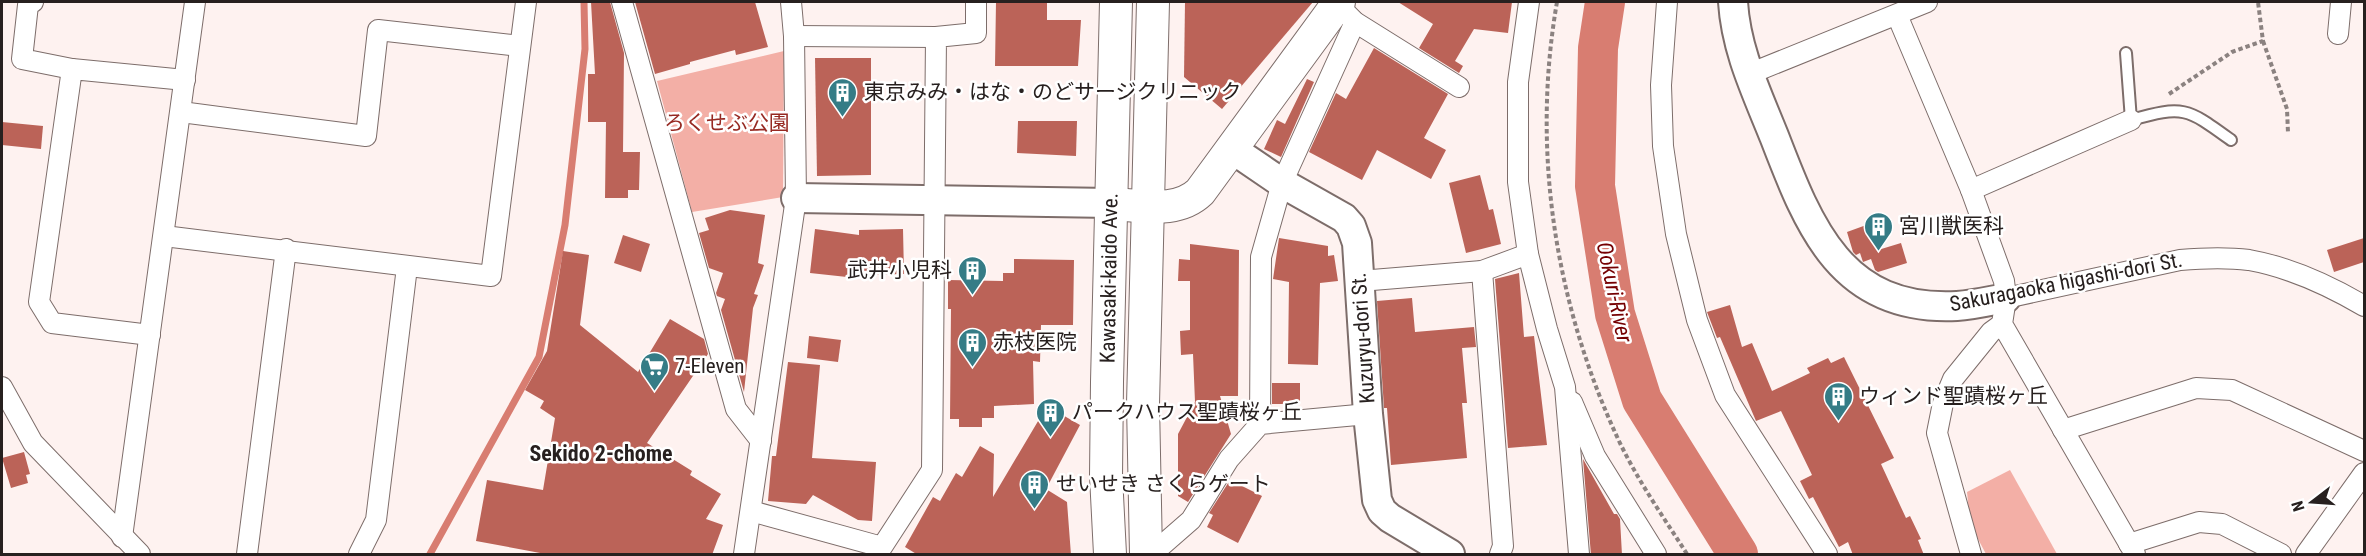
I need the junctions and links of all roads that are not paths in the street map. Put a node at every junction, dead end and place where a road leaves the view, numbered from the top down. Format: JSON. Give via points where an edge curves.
{"nodes":[{"id":1,"x":33,"y":2,"type":"edge"},
{"id":2,"x":195,"y":2,"type":"edge"},
{"id":3,"x":526,"y":2,"type":"edge"},
{"id":4,"x":622,"y":2,"type":"edge"},
{"id":5,"x":790,"y":2,"type":"edge"},
{"id":6,"x":976,"y":2,"type":"edge"},
{"id":7,"x":1116,"y":2,"type":"edge"},
{"id":8,"x":1153,"y":2,"type":"edge"},
{"id":9,"x":1529,"y":2,"type":"edge"},
{"id":10,"x":1667,"y":2,"type":"edge"},
{"id":11,"x":1733,"y":2,"type":"edge"},
{"id":12,"x":1927,"y":2,"type":"edge"},
{"id":13,"x":2341,"y":2,"type":"edge"},
{"id":14,"x":1344,"y":9,"type":"edge"},
{"id":15,"x":1897,"y":15,"type":"junction"},
{"id":16,"x":2338,"y":34,"type":"dead end"},
{"id":17,"x":794,"y":36,"type":"junction"},
{"id":18,"x":936,"y":37,"type":"junction"},
{"id":19,"x":520,"y":46,"type":"junction"},
{"id":20,"x":2126,"y":53,"type":"dead end"},
{"id":21,"x":72,"y":69,"type":"junction"},
{"id":22,"x":1749,"y":74,"type":"junction"},
{"id":23,"x":185,"y":80,"type":"junction"},
{"id":24,"x":1459,"y":87,"type":"dead end"},
{"id":25,"x":180,"y":118,"type":"junction"},
{"id":26,"x":2131,"y":120,"type":"junction"},
{"id":27,"x":2231,"y":140,"type":"dead end"},
{"id":28,"x":1232,"y":149,"type":"junction"},
{"id":29,"x":1282,"y":183,"type":"junction"},
{"id":30,"x":1971,"y":190,"type":"junction"},
{"id":31,"x":796,"y":198,"type":"junction"},
{"id":32,"x":935,"y":201,"type":"junction"},
{"id":33,"x":1111,"y":203,"type":"junction"},
{"id":34,"x":1147,"y":206,"type":"junction"},
{"id":35,"x":165,"y":236,"type":"junction"},
{"id":36,"x":286,"y":249,"type":"junction"},
{"id":37,"x":1528,"y":254,"type":"junction"},
{"id":38,"x":407,"y":267,"type":"junction"},
{"id":39,"x":1482,"y":271,"type":"junction"},
{"id":40,"x":1360,"y":281,"type":"junction"},
{"id":41,"x":2359,"y":298,"type":"edge"},
{"id":42,"x":2004,"y":311,"type":"junction"},
{"id":43,"x":150,"y":335,"type":"junction"},
{"id":44,"x":2,"y":387,"type":"edge"},
{"id":45,"x":1565,"y":387,"type":"junction"},
{"id":46,"x":1368,"y":414,"type":"junction"},
{"id":47,"x":1260,"y":424,"type":"junction"},
{"id":48,"x":2063,"y":430,"type":"junction"},
{"id":49,"x":761,"y":441,"type":"junction"},
{"id":50,"x":2364,"y":451,"type":"edge"},
{"id":51,"x":2364,"y":473,"type":"edge"},
{"id":52,"x":751,"y":511,"type":"junction"},
{"id":53,"x":122,"y":537,"type":"junction"},
{"id":54,"x":2132,"y":549,"type":"edge"},
{"id":55,"x":140,"y":555,"type":"edge"},
{"id":56,"x":247,"y":555,"type":"edge"},
{"id":57,"x":359,"y":555,"type":"edge"},
{"id":58,"x":744,"y":555,"type":"edge"},
{"id":59,"x":1110,"y":555,"type":"edge"},
{"id":60,"x":1146,"y":555,"type":"edge"},
{"id":61,"x":1152,"y":555,"type":"edge"},
{"id":62,"x":1450,"y":555,"type":"edge"},
{"id":63,"x":1500,"y":555,"type":"edge"},
{"id":64,"x":1579,"y":555,"type":"edge"},
{"id":65,"x":1656,"y":555,"type":"edge"},
{"id":66,"x":1827,"y":555,"type":"edge"},
{"id":67,"x":1971,"y":555,"type":"edge"},
{"id":68,"x":2281,"y":555,"type":"edge"},
{"id":69,"x":2306,"y":555,"type":"edge"}],
"edges":[{"from":1,"to":21,"type":"street","via":[[28,5],[22,59]]},
{"from":2,"to":23,"type":"street"},
{"from":3,"to":19,"type":"street"},
{"from":4,"to":49,"type":"street","via":[[736,409]]},
{"from":5,"to":17,"type":"street"},
{"from":6,"to":18,"type":"street","via":[[976,33]]},
{"from":7,"to":33,"type":"main road","name":"Kawasaki-kaido Ave."},
{"from":8,"to":34,"type":"main road","name":"Kawasaki-kaido Ave."},
{"from":9,"to":37,"type":"street","via":[[1518,82],[1518,182]]},
{"from":10,"to":66,"type":"street","via":[[1660,85],[1663,146],[1676,234],[1697,320],[1725,395]]},
{"from":11,"to":22,"type":"street","name":"Sakuragaoka higashi-dori St.","via":[[1737,40]]},
{"from":12,"to":15,"type":"street"},
{"from":13,"to":16,"type":"street"},
{"from":14,"to":24,"type":"street"},
{"from":14,"to":28,"type":"main road"},
{"from":14,"to":29,"type":"street"},
{"from":15,"to":22,"type":"street"},
{"from":15,"to":30,"type":"street"},
{"from":17,"to":18,"type":"street"},
{"from":17,"to":31,"type":"street"},
{"from":18,"to":32,"type":"street"},
{"from":19,"to":25,"type":"street","via":[[378,30],[366,136]]},
{"from":19,"to":38,"type":"street","via":[[491,276]]},
{"from":20,"to":26,"type":"lane"},
{"from":21,"to":23,"type":"street"},
{"from":21,"to":43,"type":"street","via":[[39,302],[52,323]]},
{"from":22,"to":42,"type":"street","name":"Sakuragaoka higashi-dori St.","via":[[1807,216],[1830,253],[1853,276],[1878,292],[1924,306]]},
{"from":23,"to":25,"type":"street"},
{"from":25,"to":35,"type":"street"},
{"from":26,"to":27,"type":"lane","via":[[2166,110],[2186,112]]},
{"from":26,"to":30,"type":"street"},
{"from":28,"to":29,"type":"street","name":"Kuzuryu-dori St."},
{"from":28,"to":34,"type":"main road","via":[[1194,198],[1177,206]]},
{"from":29,"to":40,"type":"street","name":"Kuzuryu-dori St.","via":[[1351,226],[1357,243]]},
{"from":29,"to":47,"type":"street","via":[[1262,257]]},
{"from":30,"to":42,"type":"street","via":[[2004,281]]},
{"from":31,"to":32,"type":"street"},
{"from":31,"to":49,"type":"street"},
{"from":32,"to":33,"type":"street"},
{"from":32,"to":52,"type":"street","via":[[932,470],[882,547]]},
{"from":33,"to":34,"type":"main road"},
{"from":33,"to":59,"type":"main road","name":"Kawasaki-kaido Ave.","via":[[1106,406]]},
{"from":34,"to":60,"type":"main road","name":"Kawasaki-kaido Ave.","via":[[1143,446]]},
{"from":35,"to":36,"type":"street"},
{"from":35,"to":43,"type":"street"},
{"from":36,"to":38,"type":"street"},
{"from":36,"to":56,"type":"street"},
{"from":37,"to":39,"type":"street"},
{"from":37,"to":45,"type":"street"},
{"from":38,"to":57,"type":"street","via":[[376,520]]},
{"from":39,"to":40,"type":"street"},
{"from":39,"to":63,"type":"street","via":[[1503,546]]},
{"from":40,"to":46,"type":"street","name":"Kuzuryu-dori St."},
{"from":41,"to":42,"type":"street","name":"Sakuragaoka higashi-dori St.","via":[[2278,267],[2248,260],[2208,258],[2180,260]]},
{"from":42,"to":48,"type":"street"},
{"from":42,"to":67,"type":"street","via":[[1953,379],[1937,433]]},
{"from":43,"to":53,"type":"street"},
{"from":44,"to":53,"type":"street","via":[[33,443]]},
{"from":45,"to":64,"type":"street"},
{"from":45,"to":65,"type":"street","via":[[1595,456]]},
{"from":46,"to":47,"type":"street"},
{"from":46,"to":62,"type":"street","name":"Kuzuryu-dori St.","via":[[1375,492],[1382,511]]},
{"from":47,"to":61,"type":"street","via":[[1229,459],[1191,520]]},
{"from":48,"to":50,"type":"street","via":[[2196,388],[2232,390]]},
{"from":48,"to":54,"type":"street"},
{"from":49,"to":52,"type":"street"},
{"from":51,"to":69,"type":"street"},
{"from":52,"to":58,"type":"street"},
{"from":53,"to":55,"type":"street"},
{"from":54,"to":68,"type":"street","via":[[2199,522],[2222,524]]}]}
